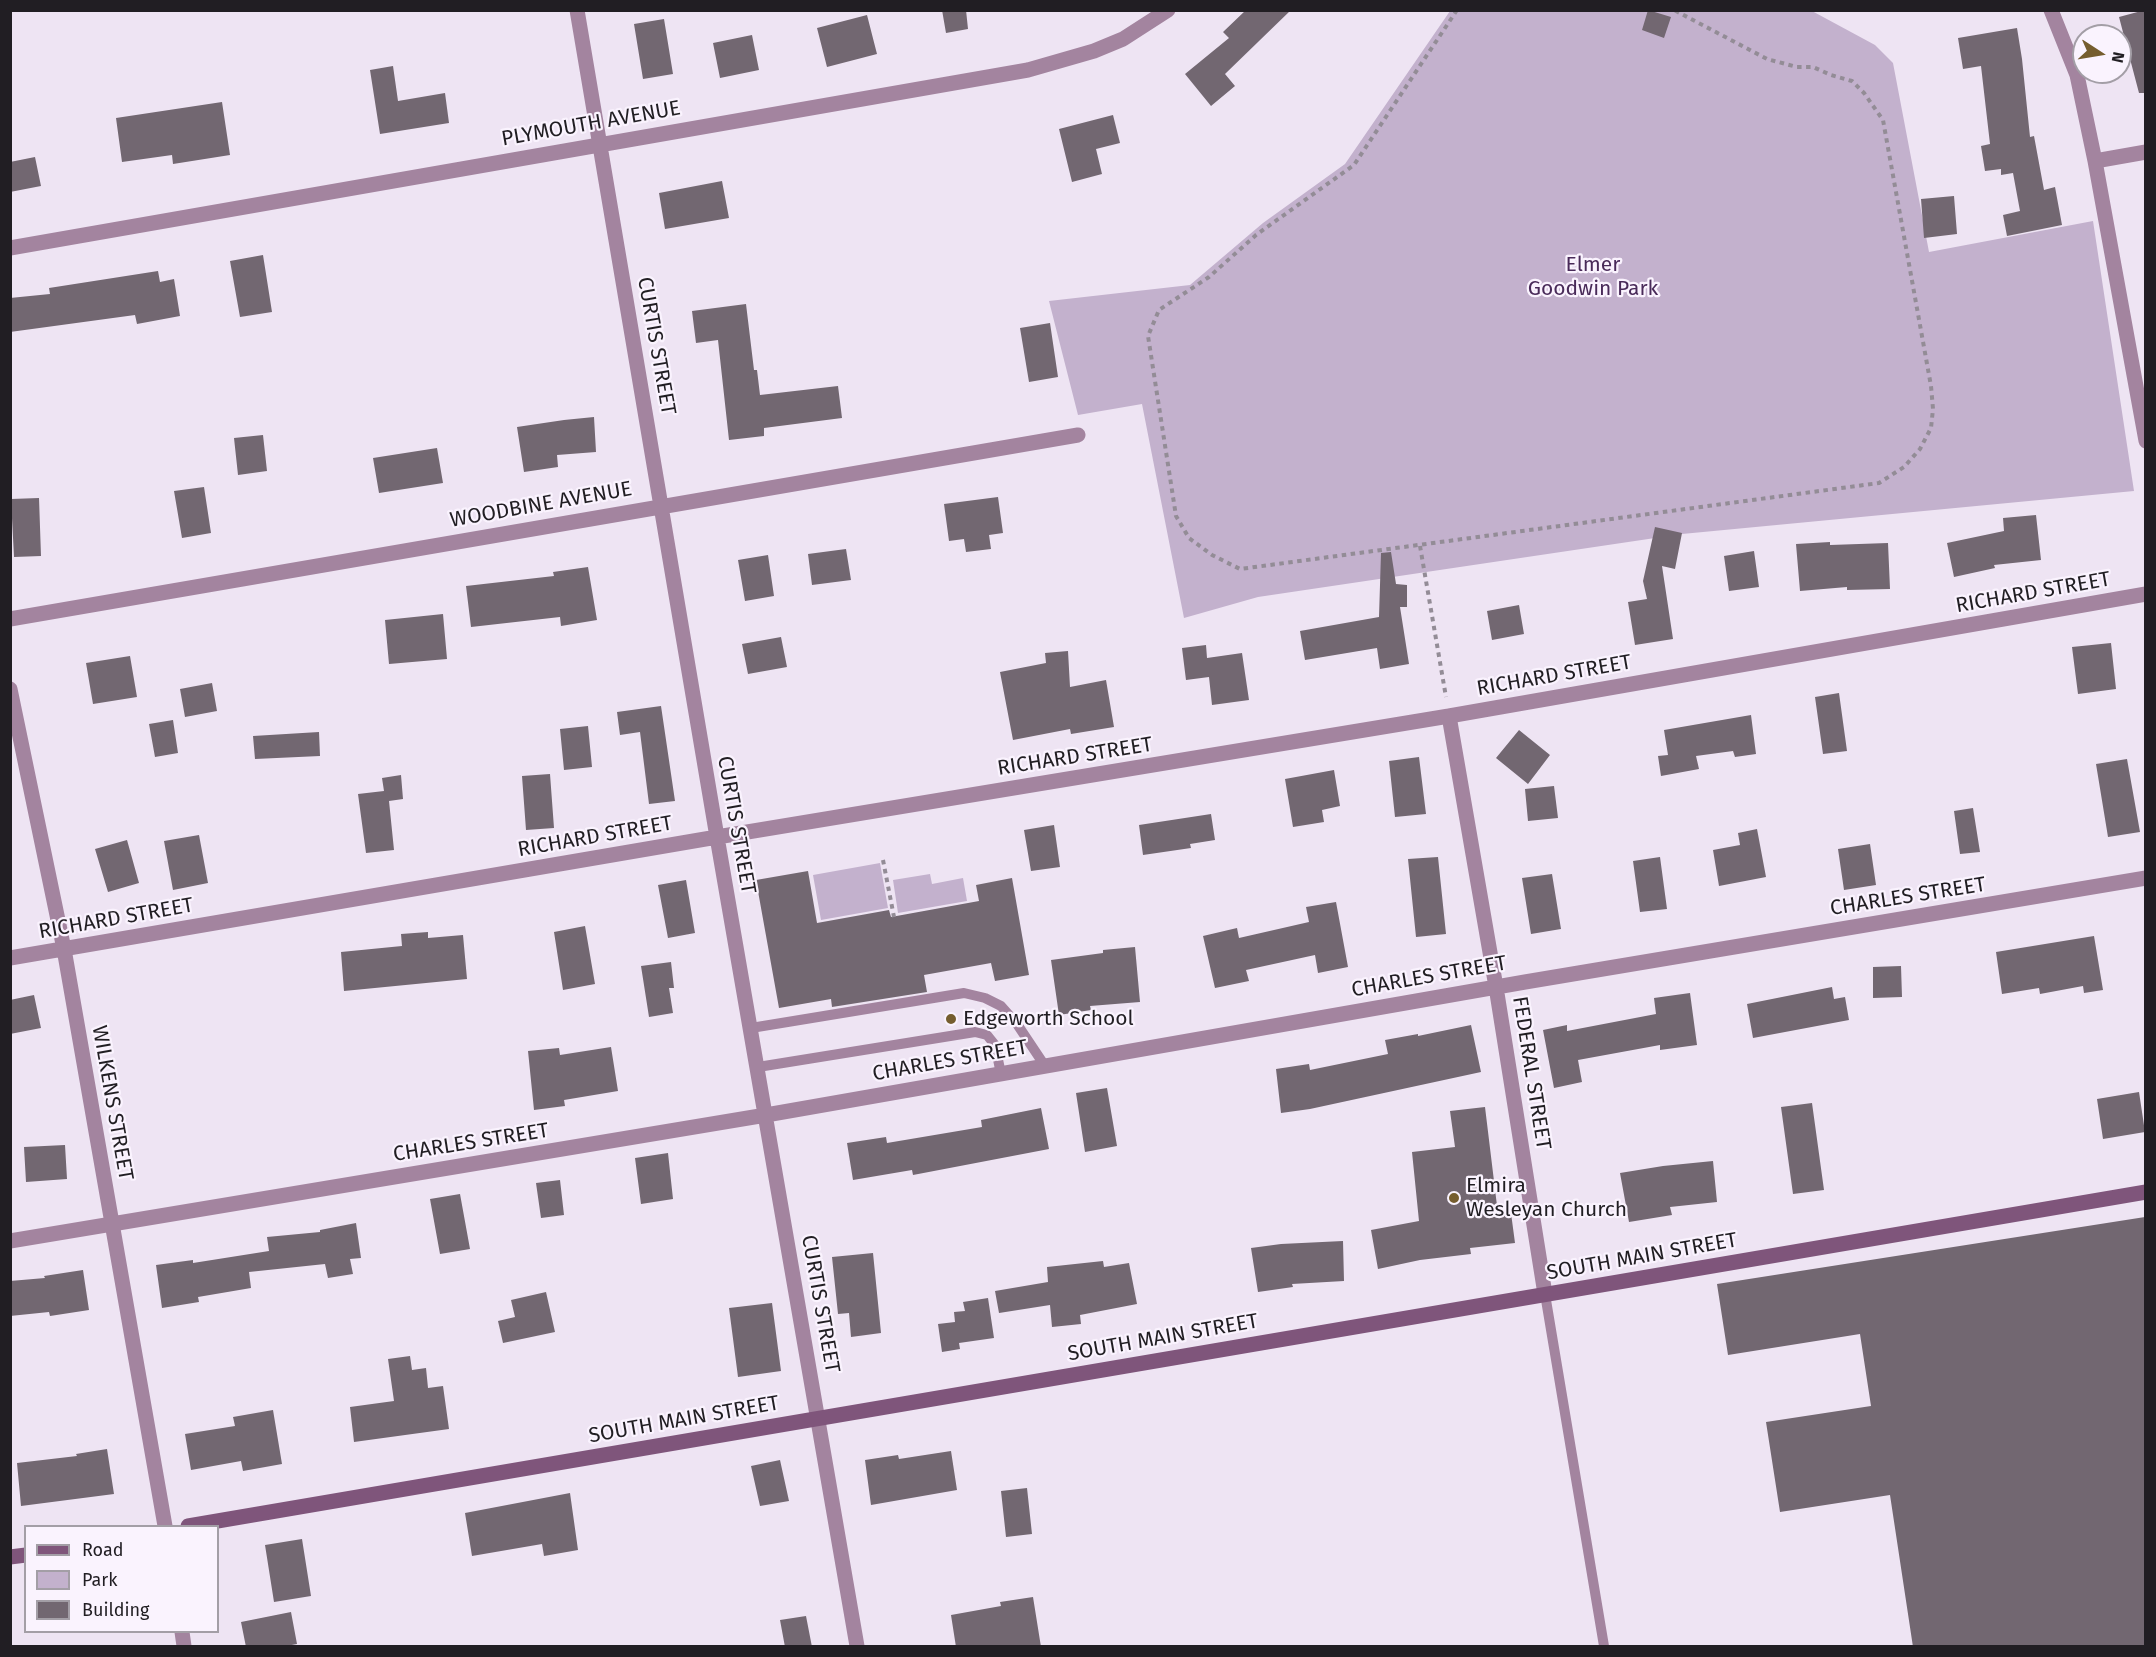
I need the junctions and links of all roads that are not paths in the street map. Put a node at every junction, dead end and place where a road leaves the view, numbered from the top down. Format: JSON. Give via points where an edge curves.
{"nodes":[{"id":1,"x":577,"y":10,"type":"edge"},
{"id":2,"x":1168,"y":10,"type":"edge"},
{"id":3,"x":2051,"y":10,"type":"edge"},
{"id":4,"x":601,"y":143,"type":"junction"},
{"id":5,"x":2145,"y":152,"type":"edge"},
{"id":6,"x":2095,"y":161,"type":"junction"},
{"id":7,"x":10,"y":248,"type":"edge"},
{"id":8,"x":1078,"y":435,"type":"dead end"},
{"id":9,"x":2145,"y":441,"type":"edge"},
{"id":10,"x":662,"y":505,"type":"junction"},
{"id":11,"x":2145,"y":594,"type":"edge"},
{"id":12,"x":10,"y":619,"type":"edge"},
{"id":13,"x":10,"y":689,"type":"edge"},
{"id":14,"x":1449,"y":716,"type":"junction"},
{"id":15,"x":717,"y":837,"type":"junction"},
{"id":16,"x":2145,"y":878,"type":"edge"},
{"id":17,"x":64,"y":949,"type":"junction"},
{"id":18,"x":10,"y":958,"type":"edge"},
{"id":19,"x":1496,"y":987,"type":"junction"},
{"id":20,"x":751,"y":1028,"type":"junction"},
{"id":21,"x":1045,"y":1066,"type":"junction"},
{"id":22,"x":758,"y":1067,"type":"junction"},
{"id":23,"x":1001,"y":1074,"type":"junction"},
{"id":24,"x":766,"y":1115,"type":"junction"},
{"id":25,"x":2145,"y":1192,"type":"edge"},
{"id":26,"x":111,"y":1224,"type":"junction"},
{"id":27,"x":10,"y":1241,"type":"edge"},
{"id":28,"x":1545,"y":1294,"type":"junction"},
{"id":29,"x":818,"y":1419,"type":"junction"},
{"id":30,"x":165,"y":1525,"type":"edge"},
{"id":31,"x":200,"y":1525,"type":"edge"},
{"id":32,"x":857,"y":1647,"type":"edge"},
{"id":33,"x":1604,"y":1647,"type":"edge"}],
"edges":[{"from":1,"to":4,"type":"street","name":"CURTIS STREET"},
{"from":2,"to":4,"type":"street","name":"PLYMOUTH AVENUE","via":[[1124,39],[1028,70]]},
{"from":3,"to":6,"type":"street","via":[[2077,75]]},
{"from":4,"to":7,"type":"street","name":"PLYMOUTH AVENUE"},
{"from":4,"to":10,"type":"street","name":"CURTIS STREET"},
{"from":5,"to":6,"type":"street"},
{"from":6,"to":9,"type":"street"},
{"from":8,"to":10,"type":"street","name":"WOODBINE AVENUE"},
{"from":10,"to":12,"type":"street","name":"WOODBINE AVENUE"},
{"from":10,"to":15,"type":"street","name":"CURTIS STREET"},
{"from":11,"to":14,"type":"street","name":"RICHARD STREET"},
{"from":13,"to":17,"type":"street","name":"WILKENS STREET"},
{"from":14,"to":15,"type":"street","name":"RICHARD STREET"},
{"from":14,"to":19,"type":"street","name":"FEDERAL STREET"},
{"from":15,"to":17,"type":"street","name":"RICHARD STREET"},
{"from":15,"to":20,"type":"street","name":"CURTIS STREET"},
{"from":16,"to":19,"type":"street","name":"CHARLES STREET"},
{"from":17,"to":18,"type":"street","name":"RICHARD STREET"},
{"from":17,"to":26,"type":"street","name":"WILKENS STREET"},
{"from":19,"to":21,"type":"street","name":"CHARLES STREET"},
{"from":19,"to":28,"type":"street","name":"FEDERAL STREET"},
{"from":20,"to":21,"type":"lane","via":[[964,993],[1001,1006]]},
{"from":20,"to":22,"type":"street","name":"CURTIS STREET"},
{"from":21,"to":23,"type":"street","name":"CHARLES STREET"},
{"from":22,"to":23,"type":"lane","via":[[975,1032],[987,1035],[995,1045]]},
{"from":22,"to":24,"type":"street","name":"CURTIS STREET"},
{"from":23,"to":24,"type":"street","name":"CHARLES STREET"},
{"from":24,"to":26,"type":"street","name":"CHARLES STREET"},
{"from":24,"to":29,"type":"street","name":"CURTIS STREET"},
{"from":25,"to":28,"type":"street","name":"SOUTH MAIN STREET"},
{"from":26,"to":27,"type":"street","name":"CHARLES STREET"},
{"from":26,"to":30,"type":"street","name":"WILKENS STREET"},
{"from":28,"to":29,"type":"street","name":"SOUTH MAIN STREET"},
{"from":28,"to":33,"type":"lane"},
{"from":29,"to":31,"type":"street","name":"SOUTH MAIN STREET"},
{"from":29,"to":32,"type":"street","name":"CURTIS STREET"}]}
